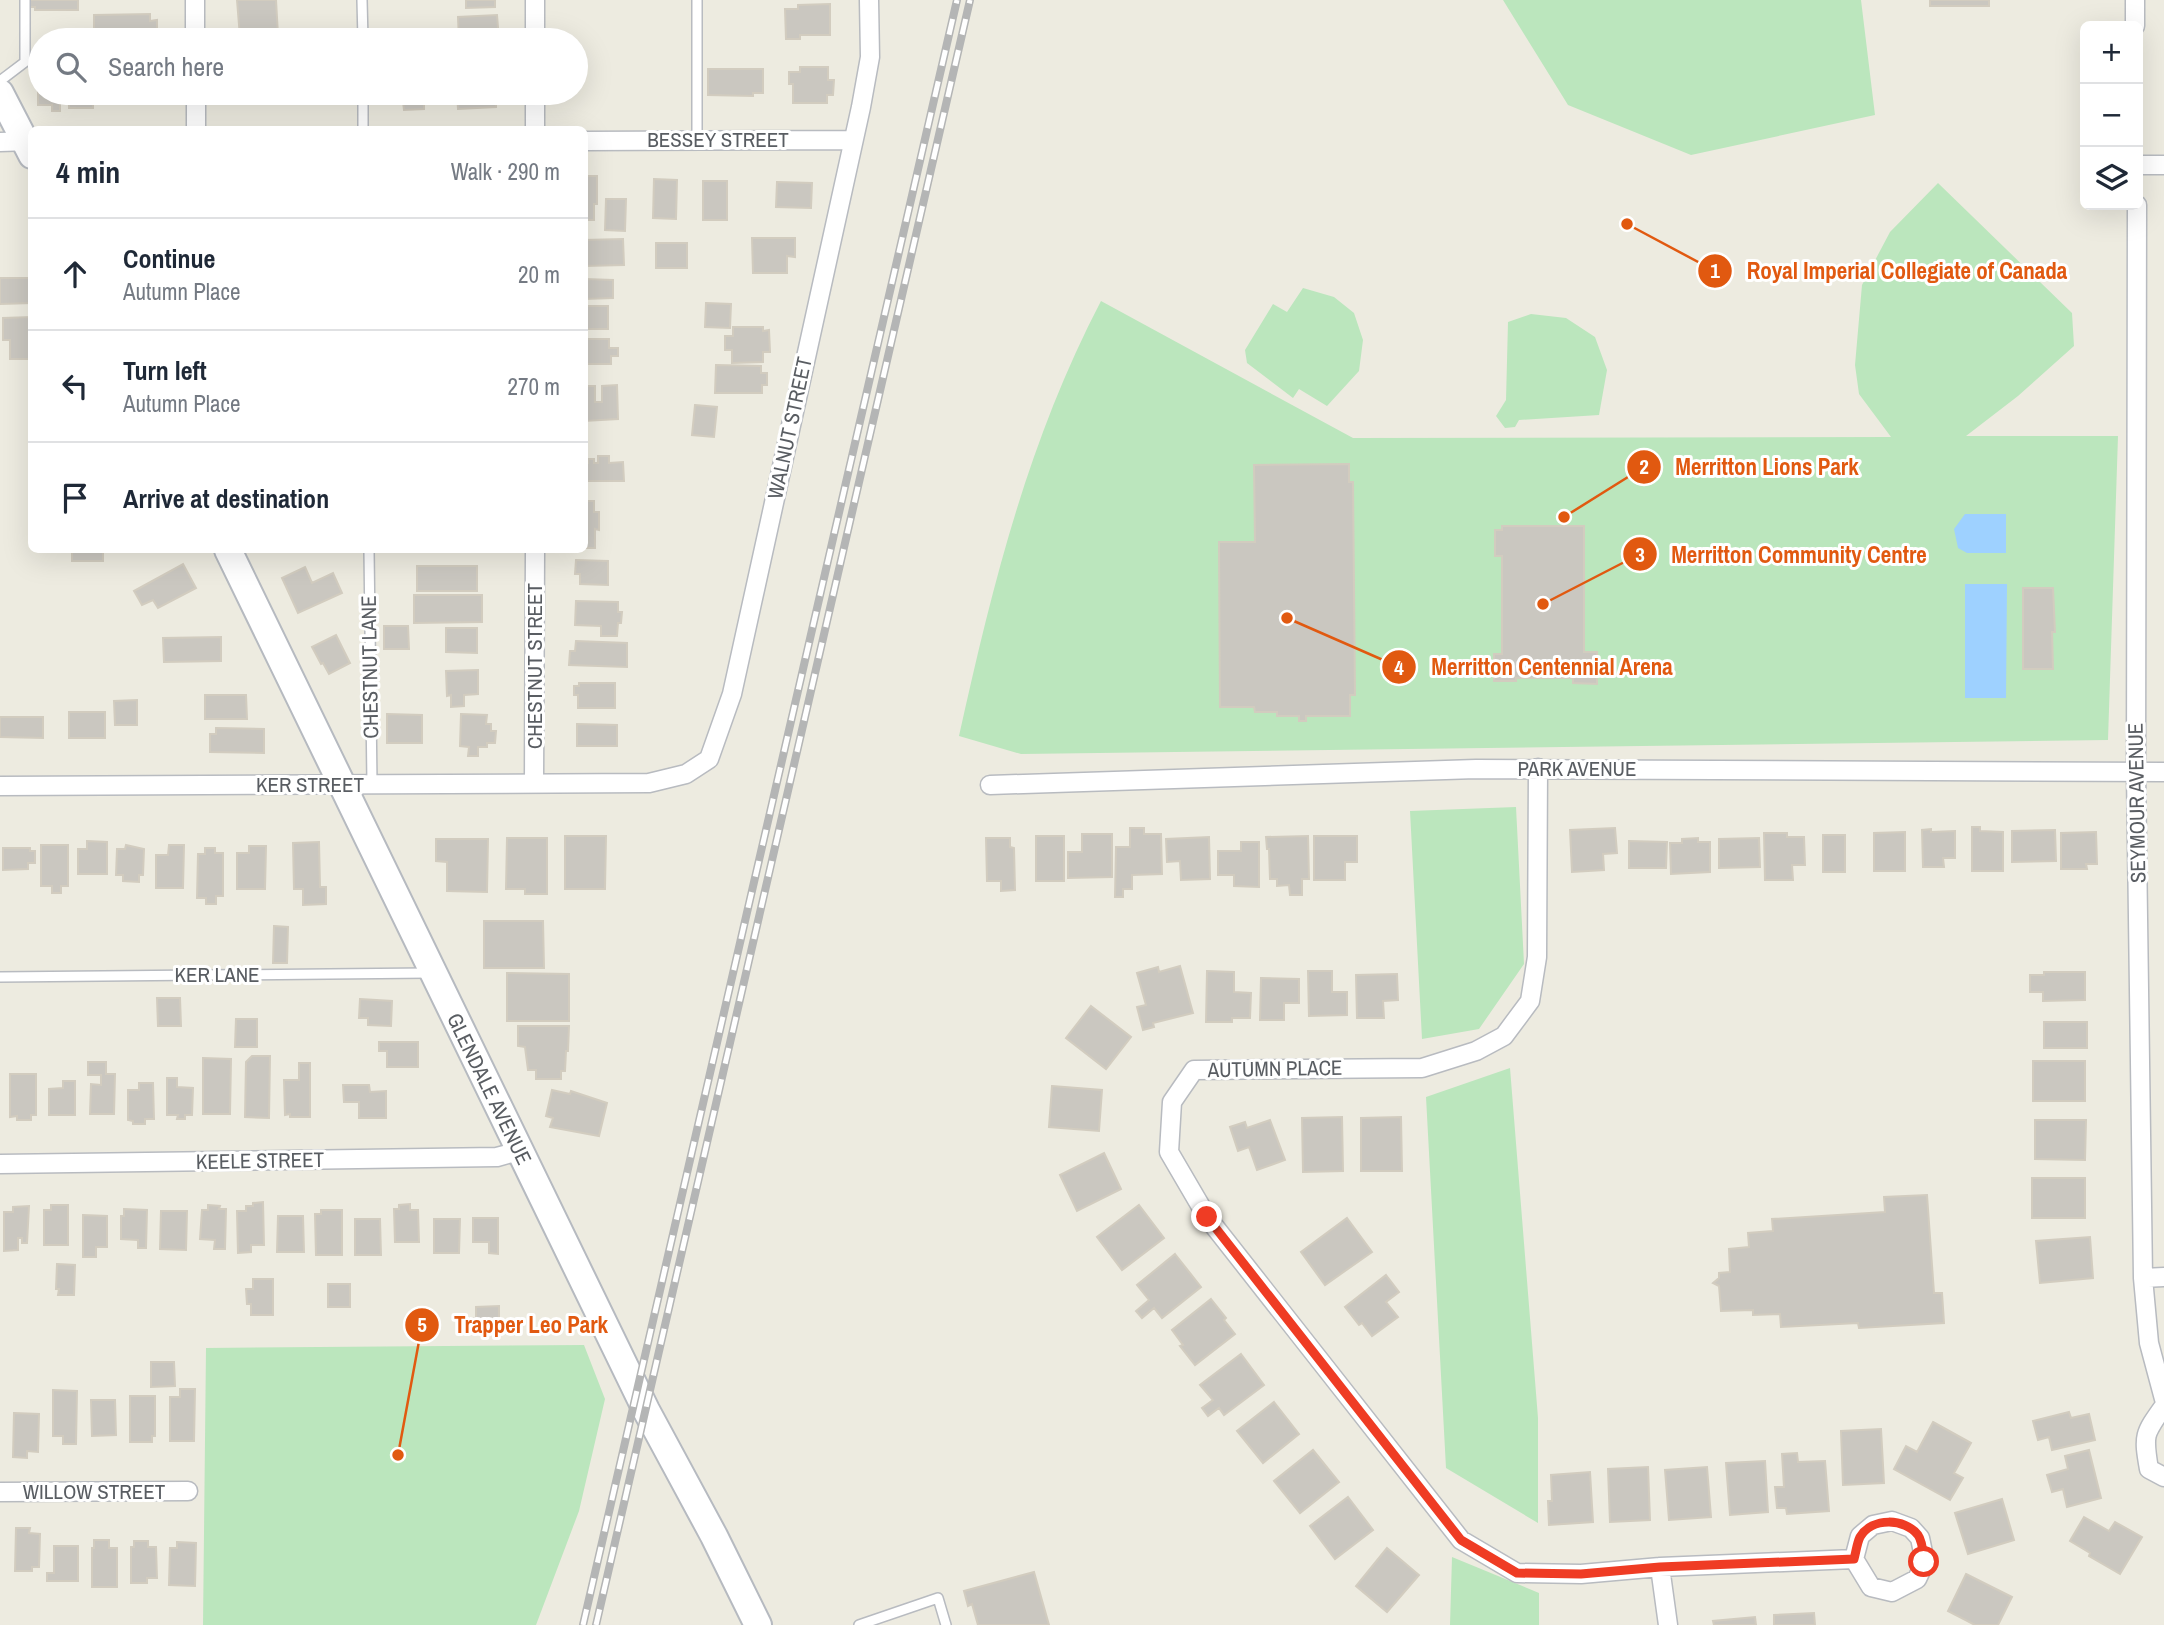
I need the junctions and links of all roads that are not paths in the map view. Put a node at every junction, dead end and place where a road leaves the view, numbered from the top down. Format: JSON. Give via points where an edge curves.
{"nodes":[{"id":1,"x":25,"y":0,"type":"edge"},
{"id":2,"x":195,"y":0,"type":"edge"},
{"id":3,"x":362,"y":0,"type":"edge"},
{"id":4,"x":535,"y":0,"type":"edge"},
{"id":5,"x":697,"y":0,"type":"edge"},
{"id":6,"x":869,"y":0,"type":"edge"},
{"id":7,"x":2135,"y":0,"type":"edge"},
{"id":8,"x":2135,"y":21,"type":"edge"},
{"id":9,"x":195,"y":28,"type":"edge"},
{"id":10,"x":363,"y":28,"type":"edge"},
{"id":11,"x":535,"y":28,"type":"edge"},
{"id":12,"x":0,"y":81,"type":"edge"},
{"id":13,"x":0,"y":93,"type":"edge"},
{"id":14,"x":196,"y":105,"type":"edge"},
{"id":15,"x":363,"y":105,"type":"edge"},
{"id":16,"x":535,"y":105,"type":"edge"},
{"id":17,"x":196,"y":126,"type":"edge"},
{"id":18,"x":363,"y":126,"type":"edge"},
{"id":19,"x":535,"y":126,"type":"edge"},
{"id":20,"x":852,"y":140,"type":"junction"},
{"id":21,"x":588,"y":141,"type":"edge"},
{"id":22,"x":696,"y":141,"type":"junction"},
{"id":23,"x":22,"y":145,"type":"edge"},
{"id":24,"x":2143,"y":165,"type":"edge"},
{"id":25,"x":2164,"y":165,"type":"edge"},
{"id":26,"x":2137,"y":210,"type":"edge"},
{"id":27,"x":229,"y":553,"type":"edge"},
{"id":28,"x":369,"y":553,"type":"edge"},
{"id":29,"x":535,"y":553,"type":"edge"},
{"id":30,"x":1538,"y":768,"type":"junction"},
{"id":31,"x":2164,"y":772,"type":"edge"},
{"id":32,"x":2136,"y":773,"type":"junction"},
{"id":33,"x":534,"y":782,"type":"junction"},
{"id":34,"x":372,"y":784,"type":"junction"},
{"id":35,"x":620,"y":784,"type":"joint"},
{"id":36,"x":344,"y":785,"type":"junction"},
{"id":37,"x":990,"y":785,"type":"dead end"},
{"id":38,"x":0,"y":786,"type":"edge"},
{"id":39,"x":433,"y":973,"type":"junction"},
{"id":40,"x":0,"y":976,"type":"edge"},
{"id":41,"x":519,"y":1151,"type":"junction"},
{"id":42,"x":0,"y":1164,"type":"edge"},
{"id":43,"x":2143,"y":1278,"type":"junction"},
{"id":44,"x":2164,"y":1278,"type":"edge"},
{"id":45,"x":2164,"y":1399,"type":"edge"},
{"id":46,"x":2164,"y":1406,"type":"edge"},
{"id":47,"x":2164,"y":1477,"type":"edge"},
{"id":48,"x":188,"y":1491,"type":"dead end"},
{"id":49,"x":0,"y":1492,"type":"edge"},
{"id":50,"x":1854,"y":1559,"type":"dead end"},
{"id":51,"x":1660,"y":1567,"type":"junction"},
{"id":52,"x":758,"y":1625,"type":"edge"},
{"id":53,"x":859,"y":1625,"type":"edge"},
{"id":54,"x":946,"y":1625,"type":"edge"},
{"id":55,"x":1668,"y":1625,"type":"edge"}],
"edges":[{"from":1,"to":12,"type":"lane","via":[[25,62]]},
{"from":2,"to":9,"type":"street"},
{"from":3,"to":10,"type":"lane"},
{"from":4,"to":11,"type":"street"},
{"from":5,"to":22,"type":"lane"},
{"from":6,"to":20,"type":"street","name":"WALNUT STREET","via":[[870,57]]},
{"from":7,"to":8,"type":"street"},
{"from":13,"to":23,"type":"main road"},
{"from":14,"to":17,"type":"street"},
{"from":15,"to":18,"type":"lane"},
{"from":16,"to":19,"type":"street"},
{"from":20,"to":22,"type":"street","name":"BESSEY STREET"},
{"from":20,"to":35,"type":"street","name":"WALNUT STREET","via":[[732,694],[709,759],[686,774]]},
{"from":21,"to":22,"type":"street","name":"BESSEY STREET"},
{"from":24,"to":25,"type":"street"},
{"from":26,"to":32,"type":"street","name":"SEYMOUR AVENUE"},
{"from":27,"to":36,"type":"main road","name":"GLENDALE AVENUE"},
{"from":28,"to":34,"type":"lane","name":"CHESTNUT LANE"},
{"from":29,"to":33,"type":"street","name":"CHESTNUT STREET"},
{"from":30,"to":32,"type":"street","name":"PARK AVENUE"},
{"from":30,"to":37,"type":"street","name":"PARK AVENUE"},
{"from":30,"to":51,"type":"street","name":"AUTUMN PLACE","via":[[1537,957],[1530,1001],[1504,1036],[1476,1051],[1422,1068],[1194,1070],[1172,1101],[1169,1152],[1207,1217],[1461,1540],[1517,1573],[1581,1574]]},
{"from":31,"to":32,"type":"street","name":"PARK AVENUE"},
{"from":32,"to":43,"type":"street","name":"SEYMOUR AVENUE"},
{"from":33,"to":34,"type":"street","name":"KER STREET"},
{"from":33,"to":35,"type":"street","name":"KER STREET"},
{"from":34,"to":36,"type":"street","name":"KER STREET"},
{"from":36,"to":38,"type":"street","name":"KER STREET"},
{"from":36,"to":39,"type":"main road","name":"GLENDALE AVENUE"},
{"from":39,"to":40,"type":"lane","name":"KER LANE"},
{"from":39,"to":41,"type":"main road","name":"GLENDALE AVENUE"},
{"from":41,"to":42,"type":"street","name":"KEELE STREET","via":[[497,1157]]},
{"from":41,"to":52,"type":"main road","name":"GLENDALE AVENUE"},
{"from":43,"to":44,"type":"street"},
{"from":43,"to":45,"type":"street","name":"SEYMOUR AVENUE","via":[[2149,1343]]},
{"from":46,"to":47,"type":"street","via":[[2147,1430],[2145,1448],[2149,1469]]},
{"from":48,"to":49,"type":"street","name":"WILLOW STREET"},
{"from":50,"to":51,"type":"street","name":"AUTUMN PLACE"},
{"from":51,"to":55,"type":"street"},
{"from":53,"to":54,"type":"lane","via":[[938,1598]]}]}
